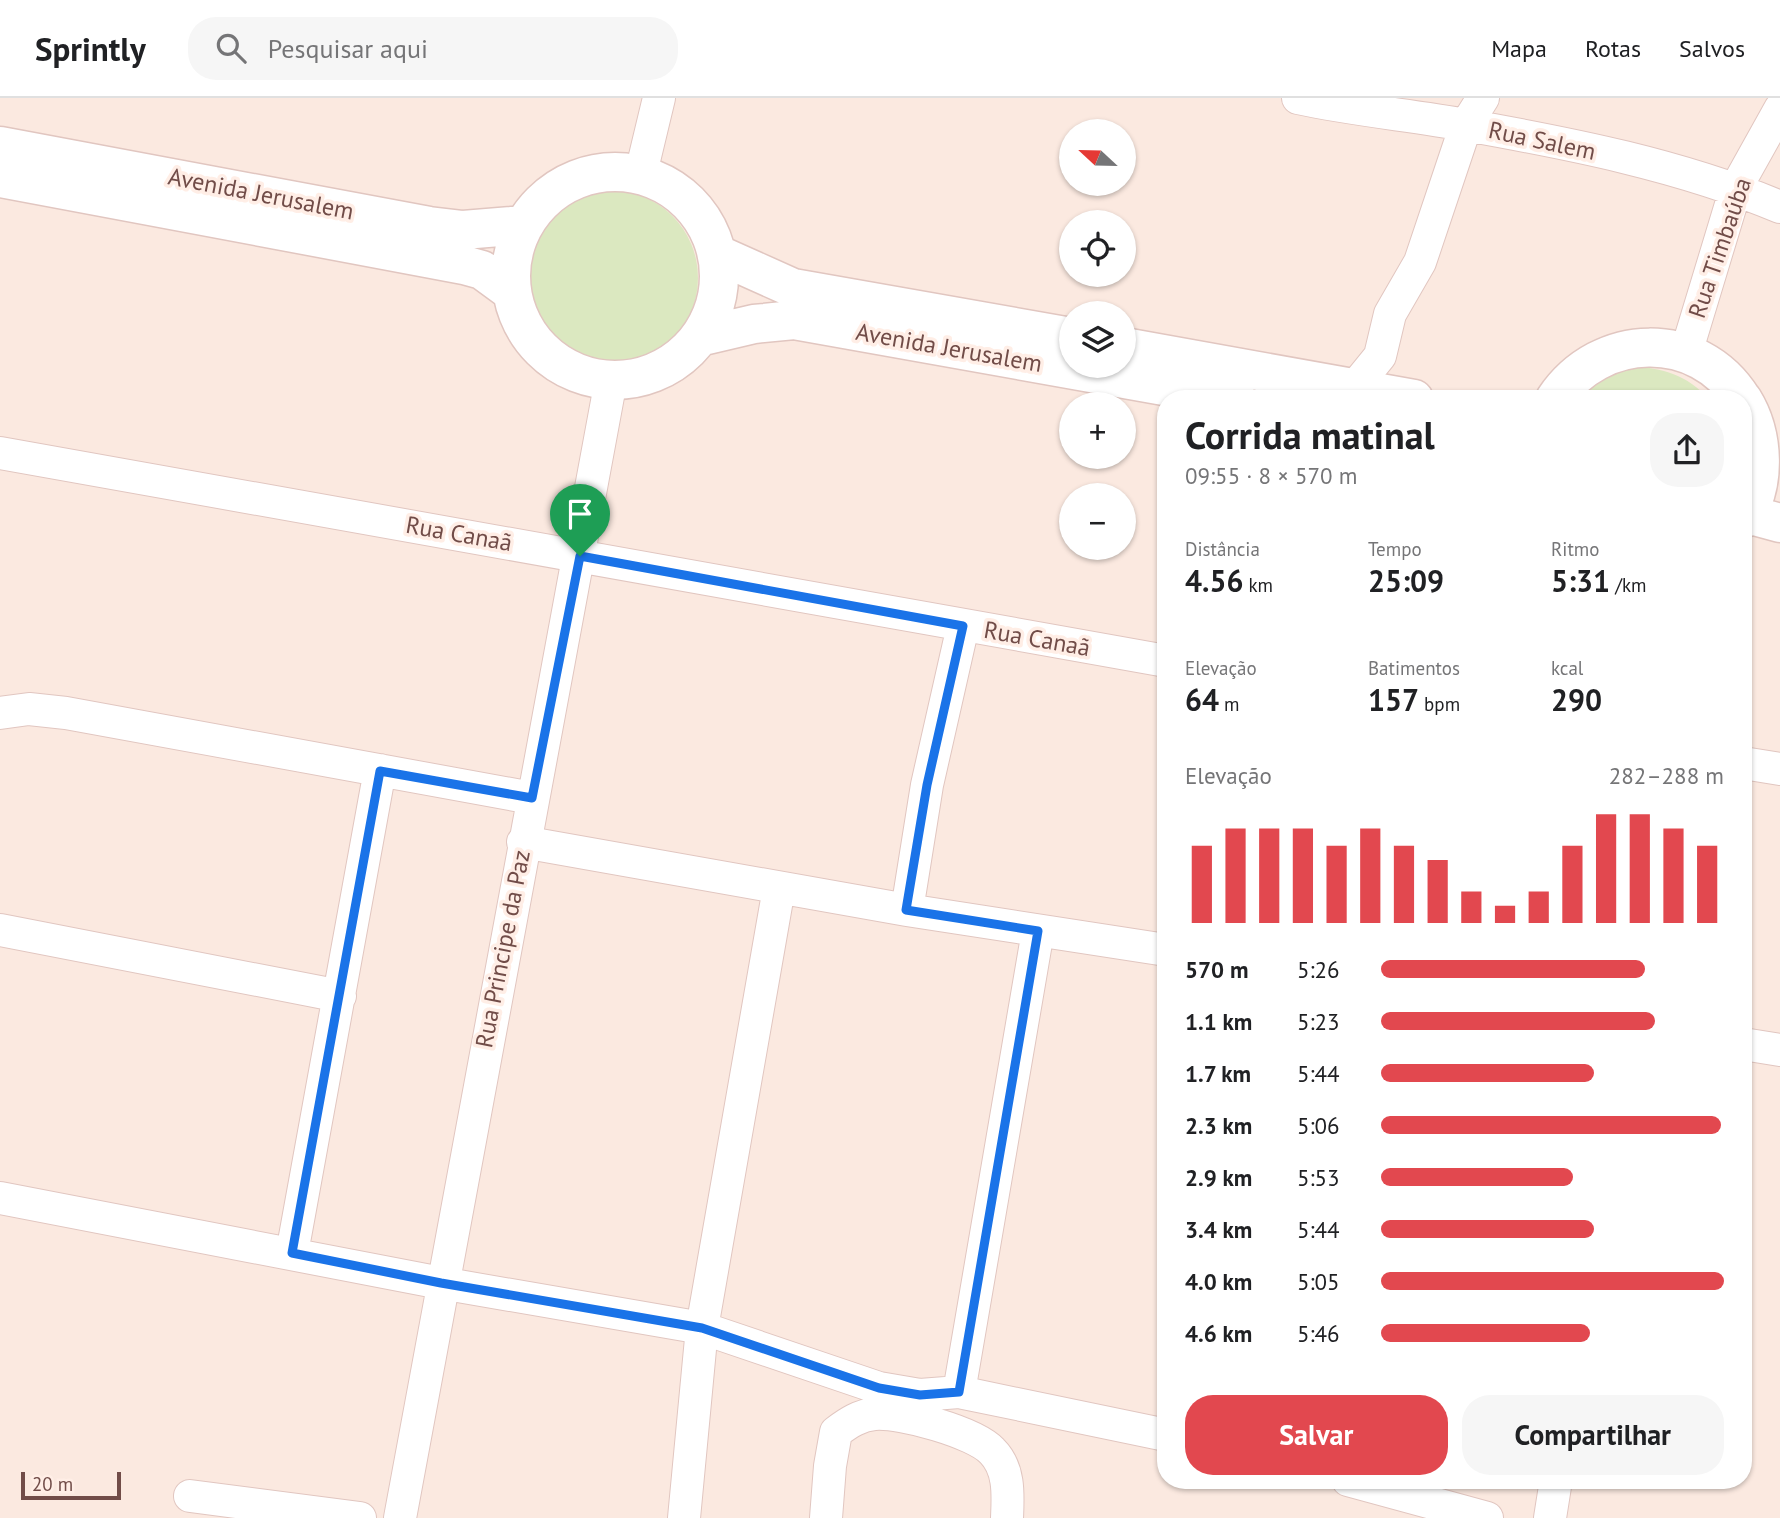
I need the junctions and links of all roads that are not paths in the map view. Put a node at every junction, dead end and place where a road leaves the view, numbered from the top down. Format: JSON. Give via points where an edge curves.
{"nodes":[{"id":1,"x":659,"y":98,"type":"edge"},
{"id":2,"x":1298,"y":98,"type":"edge"},
{"id":3,"x":1483,"y":98,"type":"edge"},
{"id":4,"x":1780,"y":109,"type":"edge"},
{"id":5,"x":1466,"y":125,"type":"junction"},
{"id":6,"x":0,"y":146,"type":"edge"},
{"id":7,"x":641,"y":173,"type":"junction"},
{"id":8,"x":0,"y":178,"type":"edge"},
{"id":9,"x":1735,"y":188,"type":"junction"},
{"id":10,"x":1780,"y":206,"type":"edge"},
{"id":11,"x":267,"y":213,"type":"junction"},
{"id":12,"x":524,"y":225,"type":"junction"},
{"id":13,"x":717,"y":254,"type":"junction"},
{"id":14,"x":512,"y":292,"type":"junction"},
{"id":15,"x":960,"y":333,"type":"junction"},
{"id":16,"x":703,"y":337,"type":"junction"},
{"id":17,"x":1059,"y":337,"type":"edge"},
{"id":18,"x":1136,"y":350,"type":"edge"},
{"id":19,"x":1686,"y":353,"type":"junction"},
{"id":20,"x":611,"y":380,"type":"junction"},
{"id":21,"x":1289,"y":388,"type":"edge"},
{"id":22,"x":1354,"y":388,"type":"junction"},
{"id":23,"x":1199,"y":390,"type":"edge"},
{"id":24,"x":1365,"y":390,"type":"edge"},
{"id":25,"x":1561,"y":390,"type":"edge"},
{"id":26,"x":1737,"y":390,"type":"edge"},
{"id":27,"x":1752,"y":411,"type":"edge"},
{"id":28,"x":1752,"y":424,"type":"edge"},
{"id":29,"x":1780,"y":445,"type":"edge"},
{"id":30,"x":0,"y":453,"type":"edge"},
{"id":31,"x":1757,"y":519,"type":"edge"},
{"id":32,"x":580,"y":556,"type":"junction"},
{"id":33,"x":963,"y":626,"type":"junction"},
{"id":34,"x":1157,"y":660,"type":"edge"},
{"id":35,"x":0,"y":713,"type":"edge"},
{"id":36,"x":1752,"y":764,"type":"edge"},
{"id":37,"x":1780,"y":769,"type":"edge"},
{"id":38,"x":380,"y":771,"type":"junction"},
{"id":39,"x":532,"y":798,"type":"junction"},
{"id":40,"x":523,"y":842,"type":"junction"},
{"id":41,"x":779,"y":888,"type":"junction"},
{"id":42,"x":906,"y":910,"type":"junction"},
{"id":43,"x":0,"y":930,"type":"edge"},
{"id":44,"x":1038,"y":931,"type":"junction"},
{"id":45,"x":1157,"y":949,"type":"edge"},
{"id":46,"x":340,"y":996,"type":"junction"},
{"id":47,"x":1752,"y":1045,"type":"edge"},
{"id":48,"x":1780,"y":1050,"type":"edge"},
{"id":49,"x":0,"y":1198,"type":"edge"},
{"id":50,"x":292,"y":1253,"type":"junction"},
{"id":51,"x":441,"y":1283,"type":"junction"},
{"id":52,"x":702,"y":1328,"type":"junction"},
{"id":53,"x":959,"y":1392,"type":"junction"},
{"id":54,"x":1157,"y":1433,"type":"edge"},
{"id":55,"x":1381,"y":1489,"type":"edge"},
{"id":56,"x":1555,"y":1489,"type":"edge"},
{"id":57,"x":190,"y":1496,"type":"dead end"},
{"id":58,"x":360,"y":1518,"type":"edge"},
{"id":59,"x":400,"y":1518,"type":"edge"},
{"id":60,"x":684,"y":1518,"type":"edge"},
{"id":61,"x":826,"y":1518,"type":"edge"},
{"id":62,"x":1007,"y":1518,"type":"edge"},
{"id":63,"x":1487,"y":1518,"type":"edge"},
{"id":64,"x":1550,"y":1518,"type":"edge"}],
"edges":[{"from":1,"to":7,"type":"street"},
{"from":2,"to":5,"type":"street","name":"Rua Salem"},
{"from":3,"to":5,"type":"street"},
{"from":4,"to":9,"type":"street","name":"Rua Timbaúba"},
{"from":5,"to":9,"type":"street","name":"Rua Salem","via":[[1664,166]]},
{"from":5,"to":22,"type":"street","via":[[1420,262],[1390,314],[1380,356]]},
{"from":6,"to":11,"type":"street","name":"Avenida Jerusalem"},
{"from":7,"to":12,"type":"street","name":"Avenida Jerusalem","via":[[607,171],[573,179],[545,198]]},
{"from":7,"to":13,"type":"street","name":"Avenida Jerusalem","via":[[668,184],[691,203],[708,226]]},
{"from":8,"to":11,"type":"street","name":"Avenida Jerusalem"},
{"from":9,"to":10,"type":"street","name":"Rua Salem"},
{"from":9,"to":19,"type":"street","name":"Rua Timbaúba"},
{"from":11,"to":12,"type":"street","name":"Avenida Jerusalem","via":[[463,230]]},
{"from":11,"to":14,"type":"street","name":"Avenida Jerusalem","via":[[482,270]]},
{"from":12,"to":14,"type":"street","name":"Avenida Jerusalem","via":[[512,257]]},
{"from":13,"to":15,"type":"street","name":"Avenida Jerusalem","via":[[793,288]]},
{"from":13,"to":16,"type":"street","name":"Avenida Jerusalem","via":[[718,290]]},
{"from":14,"to":20,"type":"street","name":"Avenida Jerusalem","via":[[523,326],[545,354],[576,373]]},
{"from":15,"to":16,"type":"street","name":"Avenida Jerusalem","via":[[794,320]]},
{"from":15,"to":17,"type":"street","name":"Avenida Jerusalem"},
{"from":15,"to":23,"type":"street","name":"Avenida Jerusalem"},
{"from":16,"to":20,"type":"street","name":"Avenida Jerusalem","via":[[669,365],[631,379]]},
{"from":18,"to":21,"type":"street"},
{"from":19,"to":25,"type":"street","via":[[1644,346],[1603,356]]},
{"from":19,"to":26,"type":"street","via":[[1712,366]]},
{"from":20,"to":32,"type":"street","name":"Rua Principe da Paz"},
{"from":21,"to":22,"type":"street"},
{"from":22,"to":24,"type":"street"},
{"from":27,"to":29,"type":"street"},
{"from":28,"to":31,"type":"street","via":[[1759,444]]},
{"from":30,"to":32,"type":"street","name":"Rua Canaã"},
{"from":32,"to":33,"type":"street","name":"Rua Canaã"},
{"from":32,"to":39,"type":"street","name":"Rua Principe da Paz"},
{"from":33,"to":34,"type":"street","name":"Rua Canaã"},
{"from":33,"to":42,"type":"street","via":[[927,785]]},
{"from":35,"to":38,"type":"street","via":[[29,709],[66,713]]},
{"from":36,"to":37,"type":"street"},
{"from":38,"to":39,"type":"street"},
{"from":38,"to":46,"type":"street"},
{"from":39,"to":40,"type":"street","name":"Rua Principe da Paz"},
{"from":40,"to":41,"type":"street"},
{"from":40,"to":51,"type":"street","name":"Rua Principe da Paz"},
{"from":41,"to":42,"type":"street"},
{"from":41,"to":52,"type":"street"},
{"from":42,"to":44,"type":"street"},
{"from":43,"to":46,"type":"street"},
{"from":44,"to":45,"type":"street"},
{"from":44,"to":53,"type":"street"},
{"from":46,"to":50,"type":"street"},
{"from":47,"to":48,"type":"street"},
{"from":49,"to":50,"type":"street"},
{"from":50,"to":51,"type":"street"},
{"from":51,"to":52,"type":"street"},
{"from":51,"to":59,"type":"street","name":"Rua Principe da Paz"},
{"from":52,"to":53,"type":"street","via":[[879,1388],[920,1395]]},
{"from":52,"to":60,"type":"street"},
{"from":53,"to":54,"type":"street"},
{"from":55,"to":63,"type":"street"},
{"from":56,"to":64,"type":"street"},
{"from":57,"to":58,"type":"street"},
{"from":61,"to":62,"type":"street","via":[[836,1432],[851,1420],[875,1414],[927,1422],[994,1452],[1006,1474]]}]}
